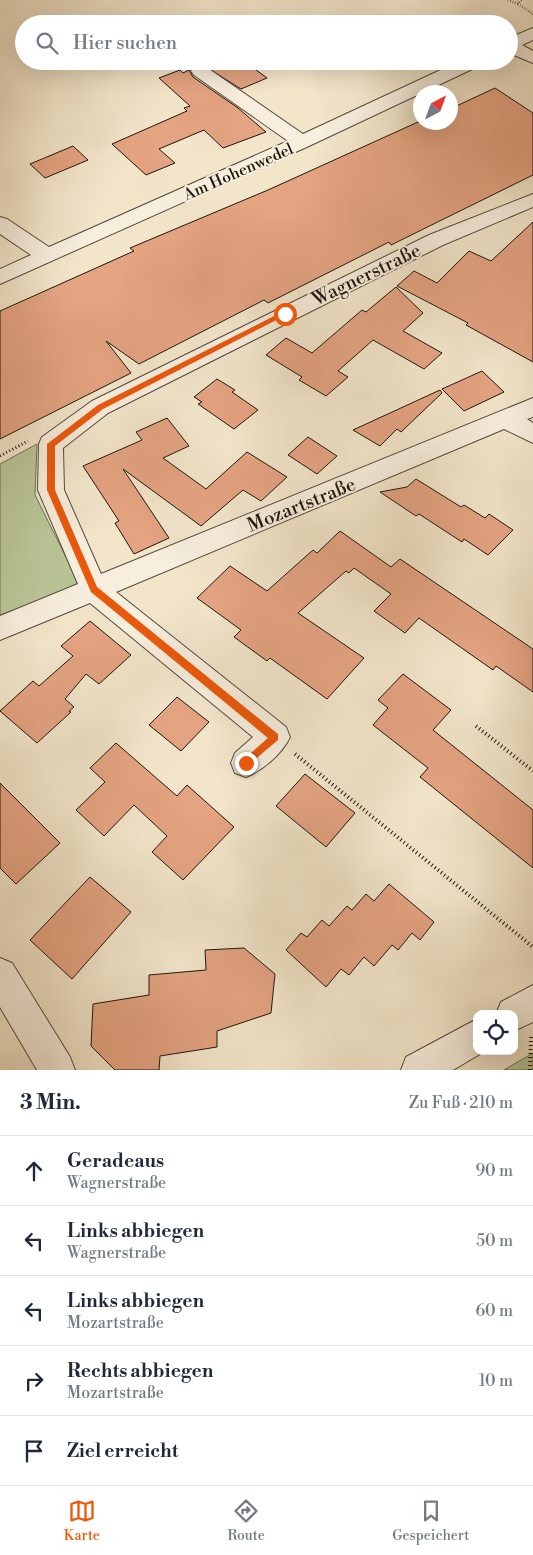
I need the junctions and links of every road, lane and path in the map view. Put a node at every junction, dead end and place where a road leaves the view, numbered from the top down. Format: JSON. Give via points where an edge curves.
{"nodes":[{"id":1,"x":508,"y":0,"type":"edge"},
{"id":2,"x":521,"y":0,"type":"edge"},
{"id":3,"x":518,"y":4,"type":"junction"},
{"id":4,"x":533,"y":14,"type":"edge"},
{"id":5,"x":533,"y":33,"type":"edge"},
{"id":6,"x":518,"y":41,"type":"edge"},
{"id":7,"x":518,"y":50,"type":"edge"},
{"id":8,"x":533,"y":58,"type":"edge"},
{"id":9,"x":456,"y":70,"type":"edge"},
{"id":10,"x":200,"y":71,"type":"dead end"},
{"id":11,"x":302,"y":142,"type":"junction"},
{"id":12,"x":533,"y":200,"type":"edge"},
{"id":13,"x":0,"y":224,"type":"edge"},
{"id":14,"x":48,"y":256,"type":"junction"},
{"id":15,"x":0,"y":277,"type":"edge"},
{"id":16,"x":533,"y":407,"type":"edge"},
{"id":17,"x":508,"y":419,"type":"junction"},
{"id":18,"x":533,"y":434,"type":"edge"},
{"id":19,"x":94,"y":590,"type":"junction"},
{"id":20,"x":0,"y":628,"type":"edge"},
{"id":21,"x":476,"y":726,"type":"dead end"},
{"id":22,"x":275,"y":737,"type":"junction"},
{"id":23,"x":246,"y":763,"type":"dead end"},
{"id":24,"x":533,"y":771,"type":"edge"},
{"id":25,"x":533,"y":947,"type":"edge"},
{"id":26,"x":0,"y":975,"type":"edge"},
{"id":27,"x":533,"y":1002,"type":"edge"},
{"id":28,"x":518,"y":1011,"type":"edge"},
{"id":29,"x":473,"y":1038,"type":"edge"},
{"id":30,"x":57,"y":1070,"type":"edge"},
{"id":31,"x":419,"y":1070,"type":"edge"}],
"edges":[{"from":1,"to":3,"type":"path"},
{"from":2,"to":3,"type":"path"},
{"from":3,"to":4,"type":"path"},
{"from":5,"to":6,"type":"street"},
{"from":7,"to":8,"type":"street"},
{"from":9,"to":11,"type":"street","name":"Am Hohenwedel"},
{"from":10,"to":11,"type":"street"},
{"from":11,"to":14,"type":"street","name":"Am Hohenwedel"},
{"from":12,"to":19,"type":"street","name":"Wagnerstraße","via":[[436,240],[109,403],[51,444],[51,490]]},
{"from":13,"to":14,"type":"lane"},
{"from":14,"to":15,"type":"street","name":"Am Hohenwedel"},
{"from":16,"to":17,"type":"street","name":"Mozartstraße"},
{"from":17,"to":18,"type":"street"},
{"from":17,"to":19,"type":"street","name":"Mozartstraße"},
{"from":19,"to":20,"type":"street","name":"Mozartstraße"},
{"from":19,"to":22,"type":"street"},
{"from":21,"to":24,"type":"path"},
{"from":22,"to":23,"type":"street"},
{"from":22,"to":25,"type":"path"},
{"from":26,"to":30,"type":"street"},
{"from":27,"to":28,"type":"street"},
{"from":29,"to":31,"type":"street"}]}
